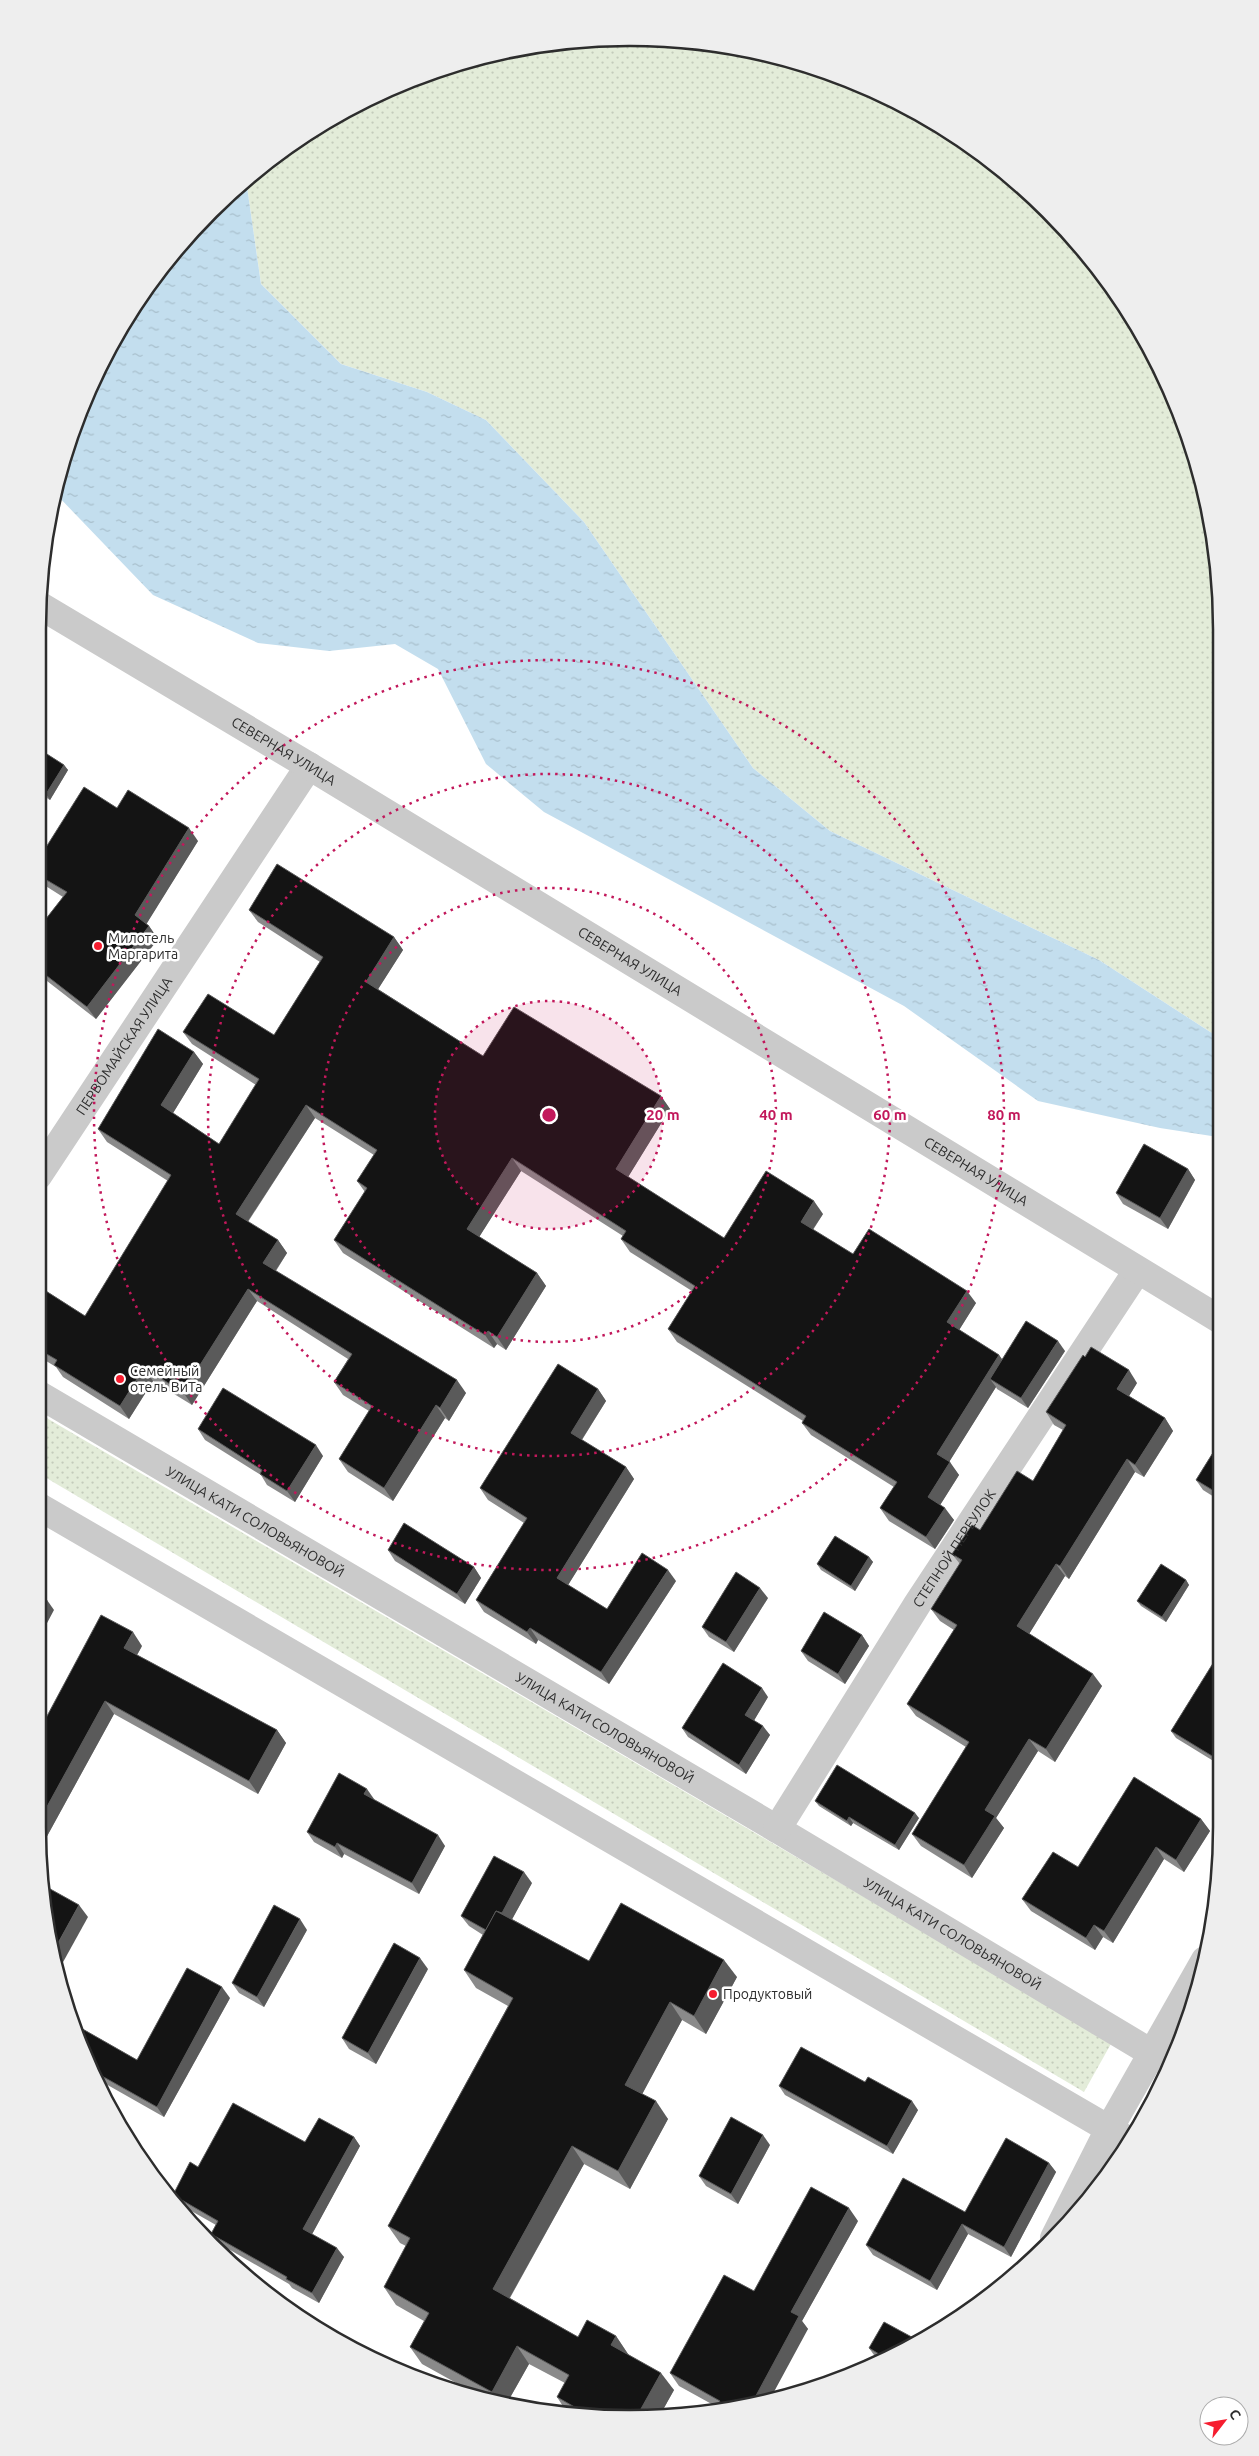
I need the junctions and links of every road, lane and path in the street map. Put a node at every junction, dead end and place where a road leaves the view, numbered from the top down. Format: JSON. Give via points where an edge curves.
{"nodes":[{"id":1,"x":47,"y":609,"type":"edge"},
{"id":2,"x":309,"y":766,"type":"junction"},
{"id":3,"x":46,"y":1164,"type":"edge"},
{"id":4,"x":1137,"y":1271,"type":"junction"},
{"id":5,"x":1213,"y":1315,"type":"edge"},
{"id":6,"x":46,"y":1399,"type":"edge"},
{"id":7,"x":46,"y":1511,"type":"edge"},
{"id":8,"x":778,"y":1829,"type":"junction"},
{"id":9,"x":1184,"y":2007,"type":"edge"},
{"id":10,"x":1161,"y":2059,"type":"edge"},
{"id":11,"x":1119,"y":2134,"type":"edge"},
{"id":12,"x":1080,"y":2197,"type":"edge"}],
"edges":[{"from":1,"to":2,"type":"street","name":"СЕВЕРНАЯ УЛИЦА"},
{"from":2,"to":3,"type":"street","name":"ПЕРВОМАЙСКАЯ УЛИЦА"},
{"from":2,"to":4,"type":"street","name":"СЕВЕРНАЯ УЛИЦА"},
{"from":4,"to":5,"type":"street","name":"СЕВЕРНАЯ УЛИЦА"},
{"from":4,"to":8,"type":"street","name":"СТЕПНОЙ ПЕРЕУЛОК","via":[[923,1595]]},
{"from":6,"to":8,"type":"street","name":"УЛИЦА КАТИ СОЛОВЬЯНОВОЙ"},
{"from":7,"to":11,"type":"street"},
{"from":8,"to":10,"type":"street","name":"УЛИЦА КАТИ СОЛОВЬЯНОВОЙ"},
{"from":9,"to":10,"type":"street"},
{"from":10,"to":11,"type":"street"},
{"from":11,"to":12,"type":"street"}]}
